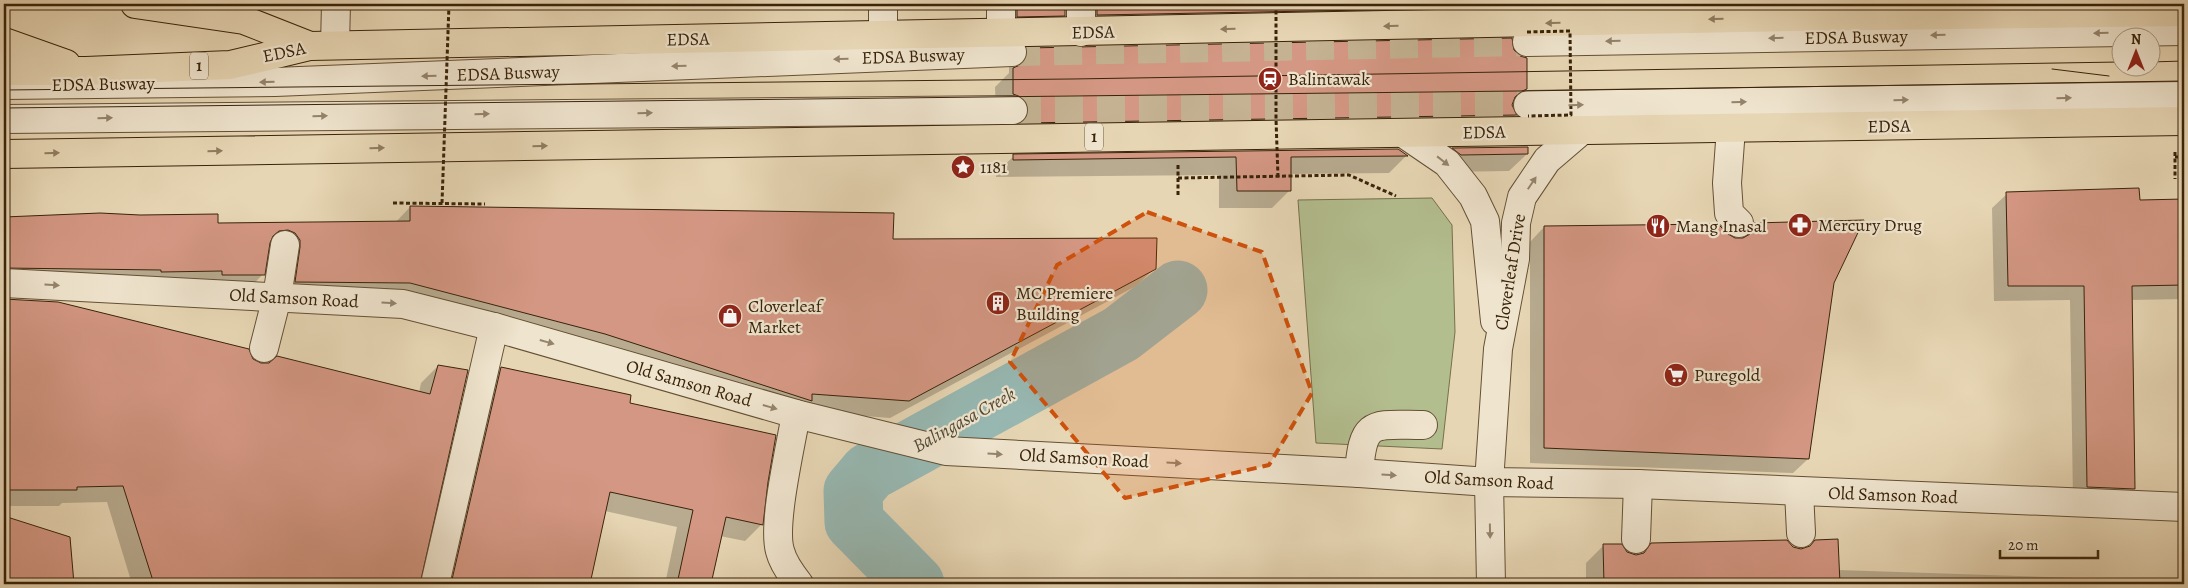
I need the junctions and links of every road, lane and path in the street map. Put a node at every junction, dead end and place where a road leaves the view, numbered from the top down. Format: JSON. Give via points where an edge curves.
{"nodes":[{"id":1,"x":135,"y":4,"type":"edge"},
{"id":2,"x":336,"y":4,"type":"edge"},
{"id":3,"x":450,"y":4,"type":"edge"},
{"id":4,"x":883,"y":4,"type":"edge"},
{"id":5,"x":1001,"y":4,"type":"edge"},
{"id":6,"x":1081,"y":4,"type":"edge"},
{"id":7,"x":1276,"y":4,"type":"edge"},
{"id":8,"x":247,"y":12,"type":"edge"},
{"id":9,"x":2184,"y":12,"type":"edge"},
{"id":10,"x":1081,"y":32,"type":"junction"},
{"id":11,"x":2184,"y":32,"type":"edge"},
{"id":12,"x":883,"y":36,"type":"junction"},
{"id":13,"x":1527,"y":37,"type":"joint"},
{"id":14,"x":4,"y":42,"type":"edge"},
{"id":15,"x":1007,"y":43,"type":"junction"},
{"id":16,"x":322,"y":46,"type":"junction"},
{"id":17,"x":86,"y":70,"type":"junction"},
{"id":18,"x":4,"y":71,"type":"edge"},
{"id":19,"x":4,"y":85,"type":"edge"},
{"id":20,"x":2184,"y":96,"type":"edge"},
{"id":21,"x":1013,"y":110,"type":"tunnel mouth"},
{"id":22,"x":1528,"y":110,"type":"joint"},
{"id":23,"x":4,"y":119,"type":"edge"},
{"id":24,"x":2184,"y":121,"type":"edge"},
{"id":25,"x":1731,"y":128,"type":"junction"},
{"id":26,"x":1582,"y":130,"type":"junction"},
{"id":27,"x":1403,"y":133,"type":"junction"},
{"id":28,"x":4,"y":154,"type":"edge"},
{"id":29,"x":2175,"y":157,"type":"dead end"},
{"id":30,"x":2184,"y":157,"type":"edge"},
{"id":31,"x":1278,"y":177,"type":"junction"},
{"id":32,"x":1178,"y":178,"type":"dead end"},
{"id":33,"x":1396,"y":196,"type":"dead end"},
{"id":34,"x":393,"y":203,"type":"dead end"},
{"id":35,"x":442,"y":203,"type":"junction"},
{"id":36,"x":485,"y":204,"type":"dead end"},
{"id":37,"x":1739,"y":224,"type":"dead end"},
{"id":38,"x":285,"y":246,"type":"dead end"},
{"id":39,"x":4,"y":283,"type":"edge"},
{"id":40,"x":277,"y":297,"type":"junction"},
{"id":41,"x":494,"y":326,"type":"junction"},
{"id":42,"x":264,"y":348,"type":"dead end"},
{"id":43,"x":1498,"y":348,"type":"junction"},
{"id":44,"x":796,"y":414,"type":"junction"},
{"id":45,"x":1422,"y":425,"type":"dead end"},
{"id":46,"x":1359,"y":473,"type":"junction"},
{"id":47,"x":1490,"y":482,"type":"junction"},
{"id":48,"x":1638,"y":484,"type":"junction"},
{"id":49,"x":1799,"y":491,"type":"junction"},
{"id":50,"x":2184,"y":507,"type":"edge"},
{"id":51,"x":1801,"y":533,"type":"dead end"},
{"id":52,"x":1636,"y":539,"type":"dead end"},
{"id":53,"x":435,"y":584,"type":"edge"},
{"id":54,"x":799,"y":584,"type":"edge"},
{"id":55,"x":1491,"y":584,"type":"edge"}],
"edges":[{"from":1,"to":8,"type":"main road"},
{"from":2,"to":16,"type":"street"},
{"from":3,"to":35,"type":"path","bridge":true},
{"from":4,"to":12,"type":"street"},
{"from":5,"to":15,"type":"street"},
{"from":6,"to":10,"type":"street"},
{"from":7,"to":31,"type":"path","bridge":true},
{"from":8,"to":16,"type":"main road"},
{"from":9,"to":10,"type":"main road","name":"EDSA","number":"1","one_way":true},
{"from":10,"to":15,"type":"main road","name":"EDSA","number":"1"},
{"from":11,"to":13,"type":"street","name":"EDSA Busway","one_way":true},
{"from":12,"to":15,"type":"main road","name":"EDSA","number":"1"},
{"from":12,"to":16,"type":"main road","name":"EDSA","number":"1"},
{"from":13,"to":22,"type":"path","bridge":true,"via":[[1570,31],[1571,115]]},
{"from":14,"to":17,"type":"main road"},
{"from":15,"to":19,"type":"street","name":"EDSA Busway","one_way":true,"via":[[275,82]]},
{"from":16,"to":17,"type":"main road","name":"EDSA","number":"1","via":[[230,65]]},
{"from":17,"to":18,"type":"main road","name":"EDSA","number":"1"},
{"from":22,"to":20,"type":"street","one_way":true},
{"from":23,"to":21,"type":"street","name":"EDSA Busway","one_way":true},
{"from":24,"to":25,"type":"main road","name":"EDSA","number":"1"},
{"from":25,"to":26,"type":"main road","name":"EDSA","number":"1"},
{"from":25,"to":37,"type":"street","via":[[1727,183],[1729,213]]},
{"from":26,"to":27,"type":"main road","name":"EDSA","number":"1"},
{"from":43,"to":26,"type":"street","name":"Cloverleaf Drive","one_way":true,"via":[[1515,260],[1516,223],[1522,197],[1547,160]]},
{"from":28,"to":27,"type":"main road","name":"EDSA","number":"1","one_way":true},
{"from":27,"to":43,"type":"street","name":"Cloverleaf Drive","one_way":true,"via":[[1447,163],[1473,196],[1485,221]]},
{"from":29,"to":30,"type":"path"},
{"from":31,"to":32,"type":"path"},
{"from":31,"to":33,"type":"path","via":[[1349,175]]},
{"from":34,"to":35,"type":"path"},
{"from":35,"to":36,"type":"path"},
{"from":38,"to":40,"type":"street"},
{"from":39,"to":40,"type":"street","name":"Old Samson Road","one_way":true},
{"from":40,"to":41,"type":"street","name":"Old Samson Road","one_way":true,"via":[[403,304]]},
{"from":40,"to":42,"type":"street"},
{"from":41,"to":44,"type":"street","name":"Old Samson Road","one_way":true},
{"from":41,"to":53,"type":"street"},
{"from":43,"to":47,"type":"street","name":"Cloverleaf Drive"},
{"from":44,"to":46,"type":"street","name":"Old Samson Road","one_way":true,"via":[[946,451]]},
{"from":44,"to":54,"type":"street","via":[[778,525],[779,550]]},
{"from":45,"to":46,"type":"street","via":[[1376,426],[1366,434]]},
{"from":46,"to":47,"type":"street","name":"Old Samson Road","one_way":true},
{"from":47,"to":48,"type":"street","name":"Old Samson Road"},
{"from":47,"to":55,"type":"street","name":"Cloverleaf Drive","one_way":true},
{"from":48,"to":49,"type":"street","name":"Old Samson Road"},
{"from":48,"to":52,"type":"street"},
{"from":49,"to":50,"type":"street","name":"Old Samson Road"},
{"from":49,"to":51,"type":"street"}]}
